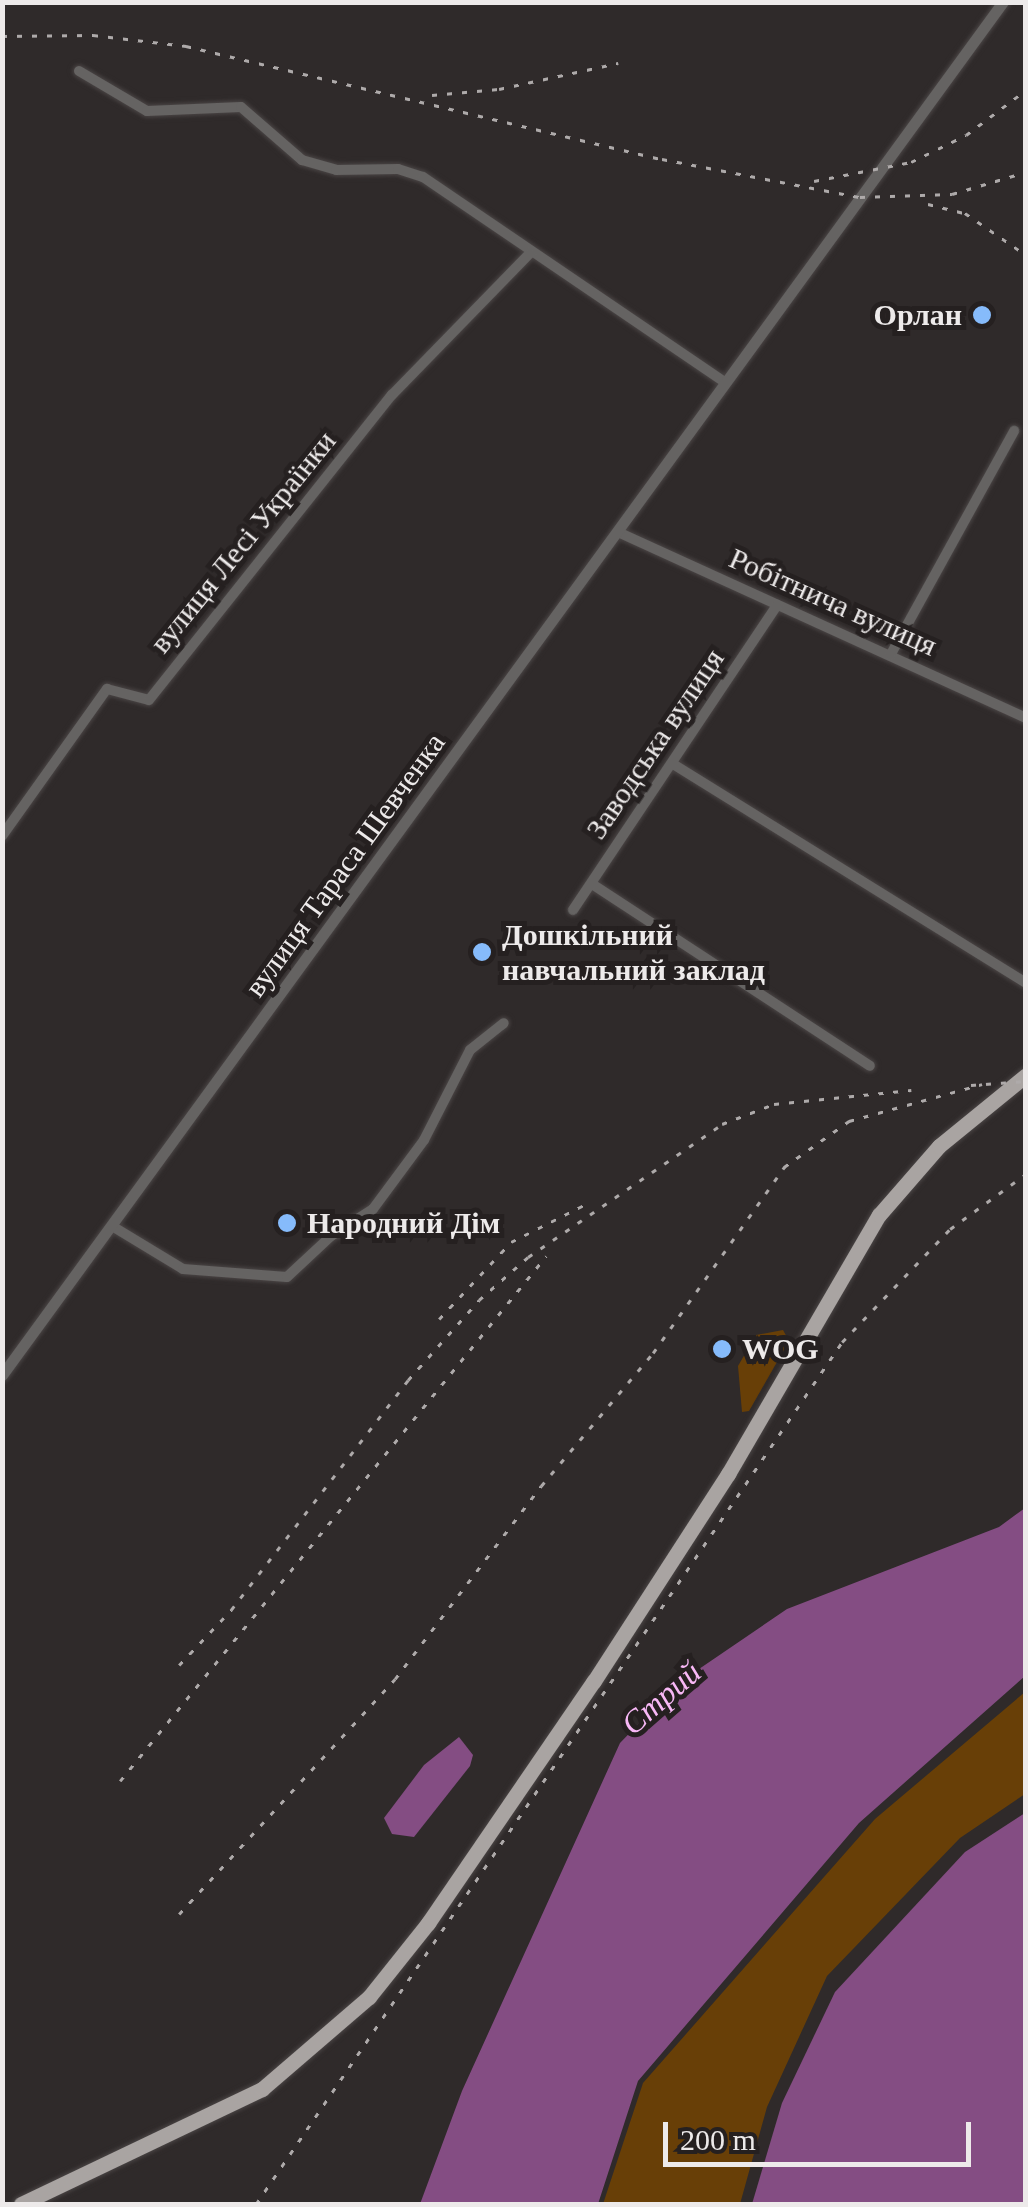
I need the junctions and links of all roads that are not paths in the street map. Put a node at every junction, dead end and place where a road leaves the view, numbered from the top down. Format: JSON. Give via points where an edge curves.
{"nodes":[{"id":1,"x":1003,"y":2,"type":"edge"},
{"id":2,"x":80,"y":71,"type":"dead end"},
{"id":3,"x":530,"y":253,"type":"junction"},
{"id":4,"x":726,"y":382,"type":"junction"},
{"id":5,"x":1014,"y":431,"type":"dead end"},
{"id":6,"x":618,"y":532,"type":"junction"},
{"id":7,"x":778,"y":604,"type":"junction"},
{"id":8,"x":891,"y":654,"type":"junction"},
{"id":9,"x":1026,"y":718,"type":"edge"},
{"id":10,"x":672,"y":764,"type":"junction"},
{"id":11,"x":2,"y":836,"type":"edge"},
{"id":12,"x":592,"y":884,"type":"junction"},
{"id":13,"x":573,"y":910,"type":"dead end"},
{"id":14,"x":1026,"y":983,"type":"edge"},
{"id":15,"x":504,"y":1024,"type":"dead end"},
{"id":16,"x":870,"y":1066,"type":"dead end"},
{"id":17,"x":1026,"y":1074,"type":"edge"},
{"id":18,"x":112,"y":1226,"type":"junction"},
{"id":19,"x":3,"y":1373,"type":"edge"},
{"id":20,"x":20,"y":2204,"type":"edge"}],
"edges":[{"from":1,"to":4,"type":"street","name":"вулиця Тараса Шевченка"},
{"from":2,"to":3,"type":"street","via":[[147,112],[240,106],[302,160],[336,170],[398,169],[423,177]]},
{"from":3,"to":4,"type":"street"},
{"from":3,"to":11,"type":"street","name":"вулиця Лесі Українки","via":[[392,396],[148,700],[107,689]]},
{"from":4,"to":6,"type":"street","name":"вулиця Тараса Шевченка"},
{"from":5,"to":8,"type":"street"},
{"from":6,"to":7,"type":"street","name":"Робітнича вулиця"},
{"from":6,"to":18,"type":"street","name":"вулиця Тараса Шевченка"},
{"from":7,"to":8,"type":"street","name":"Робітнича вулиця"},
{"from":7,"to":10,"type":"street","name":"Заводська вулиця"},
{"from":8,"to":9,"type":"street","name":"Робітнича вулиця"},
{"from":10,"to":12,"type":"street","name":"Заводська вулиця"},
{"from":10,"to":14,"type":"street"},
{"from":12,"to":13,"type":"street","name":"Заводська вулиця"},
{"from":12,"to":16,"type":"street"},
{"from":15,"to":18,"type":"street","via":[[470,1050],[424,1140],[373,1209],[287,1277],[183,1269]]},
{"from":17,"to":20,"type":"highway","via":[[938,1146],[879,1215],[728,1474],[594,1681],[369,1997],[262,2089]]},
{"from":18,"to":19,"type":"street","name":"вулиця Тараса Шевченка"}]}
